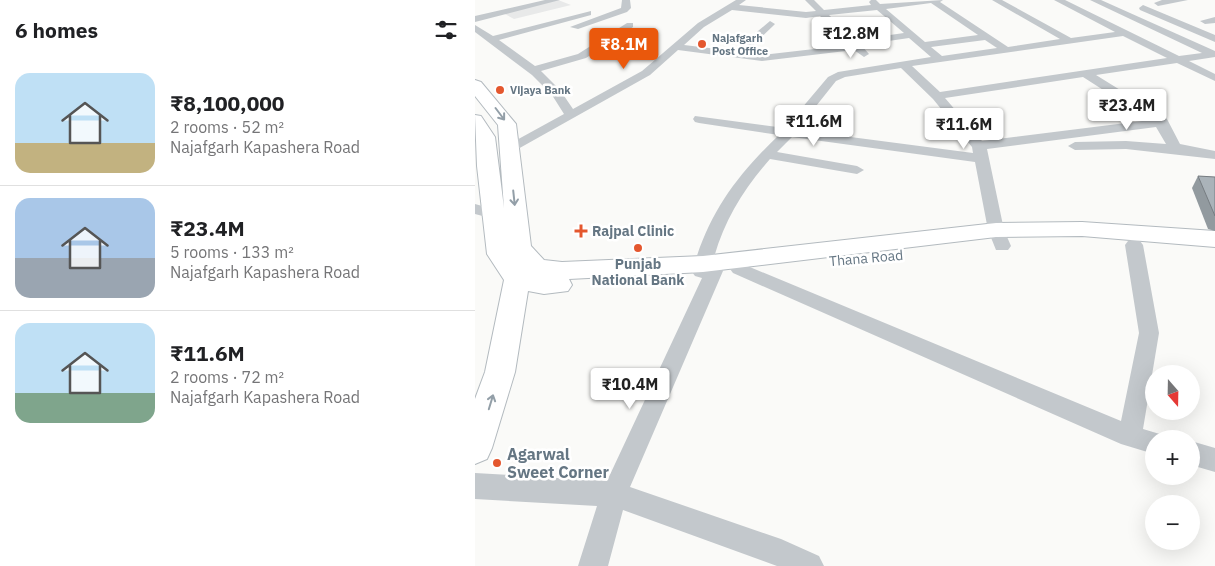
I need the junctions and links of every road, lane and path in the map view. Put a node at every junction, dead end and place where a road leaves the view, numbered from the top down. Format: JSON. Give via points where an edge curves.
{"nodes":[{"id":1,"x":556,"y":0,"type":"edge"},
{"id":2,"x":742,"y":0,"type":"edge"},
{"id":3,"x":809,"y":0,"type":"edge"},
{"id":4,"x":870,"y":0,"type":"edge"},
{"id":5,"x":939,"y":0,"type":"edge"},
{"id":6,"x":996,"y":0,"type":"edge"},
{"id":7,"x":1058,"y":0,"type":"edge"},
{"id":8,"x":1094,"y":0,"type":"edge"},
{"id":9,"x":1184,"y":0,"type":"edge"},
{"id":10,"x":629,"y":1,"type":"edge"},
{"id":11,"x":933,"y":1,"type":"edge"},
{"id":12,"x":1154,"y":1,"type":"edge"},
{"id":13,"x":1131,"y":4,"type":"dead end"},
{"id":14,"x":729,"y":7,"type":"junction"},
{"id":15,"x":880,"y":7,"type":"junction"},
{"id":16,"x":1182,"y":12,"type":"dead end"},
{"id":17,"x":588,"y":13,"type":"junction"},
{"id":18,"x":823,"y":14,"type":"junction"},
{"id":19,"x":475,"y":19,"type":"edge"},
{"id":20,"x":600,"y":20,"type":"junction"},
{"id":21,"x":1206,"y":20,"type":"edge"},
{"id":22,"x":518,"y":21,"type":"dead end"},
{"id":23,"x":770,"y":24,"type":"dead end"},
{"id":24,"x":630,"y":25,"type":"dead end"},
{"id":25,"x":1215,"y":25,"type":"edge"},
{"id":26,"x":564,"y":30,"type":"dead end"},
{"id":27,"x":484,"y":31,"type":"edge"},
{"id":28,"x":1198,"y":32,"type":"junction"},
{"id":29,"x":1126,"y":33,"type":"junction"},
{"id":30,"x":912,"y":35,"type":"junction"},
{"id":31,"x":1173,"y":36,"type":"junction"},
{"id":32,"x":987,"y":37,"type":"junction"},
{"id":33,"x":1215,"y":39,"type":"edge"},
{"id":34,"x":1070,"y":41,"type":"junction"},
{"id":35,"x":856,"y":45,"type":"junction"},
{"id":36,"x":923,"y":45,"type":"junction"},
{"id":37,"x":678,"y":47,"type":"junction"},
{"id":38,"x":1082,"y":47,"type":"dead end"},
{"id":39,"x":1005,"y":49,"type":"junction"},
{"id":40,"x":1214,"y":54,"type":"edge"},
{"id":41,"x":736,"y":55,"type":"junction"},
{"id":42,"x":939,"y":59,"type":"junction"},
{"id":43,"x":1180,"y":60,"type":"junction"},
{"id":44,"x":903,"y":64,"type":"junction"},
{"id":45,"x":877,"y":68,"type":"junction"},
{"id":46,"x":533,"y":70,"type":"junction"},
{"id":47,"x":1086,"y":74,"type":"junction"},
{"id":48,"x":1215,"y":78,"type":"edge"},
{"id":49,"x":475,"y":85,"type":"edge"},
{"id":50,"x":937,"y":96,"type":"junction"},
{"id":51,"x":571,"y":116,"type":"junction"},
{"id":52,"x":699,"y":118,"type":"dead end"},
{"id":53,"x":1162,"y":122,"type":"junction"},
{"id":54,"x":477,"y":126,"type":"edge"},
{"id":55,"x":787,"y":134,"type":"junction"},
{"id":56,"x":1075,"y":146,"type":"dead end"},
{"id":57,"x":1178,"y":149,"type":"junction"},
{"id":58,"x":509,"y":150,"type":"junction"},
{"id":59,"x":979,"y":152,"type":"junction"},
{"id":60,"x":767,"y":154,"type":"junction"},
{"id":61,"x":1215,"y":155,"type":"edge"},
{"id":62,"x":481,"y":169,"type":"edge"},
{"id":63,"x":857,"y":170,"type":"dead end"},
{"id":64,"x":485,"y":212,"type":"edge"},
{"id":65,"x":999,"y":238,"type":"junction"},
{"id":66,"x":1215,"y":239,"type":"edge"},
{"id":67,"x":1134,"y":245,"type":"junction"},
{"id":68,"x":1215,"y":250,"type":"edge"},
{"id":69,"x":706,"y":269,"type":"junction"},
{"id":70,"x":739,"y":269,"type":"junction"},
{"id":71,"x":527,"y":273,"type":"junction"},
{"id":72,"x":1130,"y":436,"type":"junction"},
{"id":73,"x":1145,"y":440,"type":"edge"},
{"id":74,"x":475,"y":448,"type":"edge"},
{"id":75,"x":1200,"y":456,"type":"edge"},
{"id":76,"x":1215,"y":460,"type":"edge"},
{"id":77,"x":475,"y":486,"type":"edge"},
{"id":78,"x":614,"y":494,"type":"junction"},
{"id":79,"x":593,"y":566,"type":"edge"},
{"id":80,"x":809,"y":566,"type":"edge"}],
"edges":[{"from":1,"to":19,"type":"street"},
{"from":2,"to":14,"type":"street"},
{"from":3,"to":18,"type":"street"},
{"from":4,"to":15,"type":"street"},
{"from":5,"to":11,"type":"street"},
{"from":6,"to":34,"type":"street"},
{"from":7,"to":29,"type":"street"},
{"from":8,"to":31,"type":"street"},
{"from":9,"to":12,"type":"street"},
{"from":10,"to":20,"type":"street","via":[[624,10]]},
{"from":11,"to":15,"type":"street"},
{"from":11,"to":32,"type":"street"},
{"from":12,"to":16,"type":"street"},
{"from":13,"to":28,"type":"street"},
{"from":14,"to":18,"type":"street"},
{"from":14,"to":37,"type":"street","via":[[701,25]]},
{"from":15,"to":18,"type":"street"},
{"from":15,"to":30,"type":"street"},
{"from":17,"to":20,"type":"street"},
{"from":17,"to":22,"type":"street","via":[[576,8]]},
{"from":17,"to":27,"type":"street"},
{"from":18,"to":35,"type":"street"},
{"from":20,"to":26,"type":"street"},
{"from":21,"to":25,"type":"street"},
{"from":23,"to":41,"type":"street"},
{"from":24,"to":46,"type":"street","via":[[582,56]]},
{"from":27,"to":46,"type":"street"},
{"from":28,"to":31,"type":"street"},
{"from":28,"to":33,"type":"street"},
{"from":29,"to":34,"type":"street"},
{"from":29,"to":43,"type":"street"},
{"from":30,"to":35,"type":"street"},
{"from":30,"to":36,"type":"street"},
{"from":31,"to":40,"type":"street"},
{"from":32,"to":36,"type":"street"},
{"from":32,"to":39,"type":"street"},
{"from":34,"to":38,"type":"street"},
{"from":34,"to":39,"type":"street"},
{"from":35,"to":41,"type":"street","via":[[771,58]]},
{"from":35,"to":45,"type":"street"},
{"from":36,"to":42,"type":"street"},
{"from":37,"to":41,"type":"street"},
{"from":37,"to":51,"type":"street","via":[[646,73]]},
{"from":39,"to":42,"type":"street"},
{"from":40,"to":43,"type":"street"},
{"from":42,"to":44,"type":"street"},
{"from":43,"to":47,"type":"street"},
{"from":43,"to":48,"type":"street"},
{"from":44,"to":45,"type":"street"},
{"from":44,"to":50,"type":"street"},
{"from":45,"to":55,"type":"street","via":[[832,79]]},
{"from":46,"to":51,"type":"street","via":[[566,104]]},
{"from":47,"to":50,"type":"street"},
{"from":47,"to":53,"type":"street"},
{"from":49,"to":58,"type":"main road","one_way":true,"via":[[507,124]]},
{"from":50,"to":59,"type":"street"},
{"from":51,"to":58,"type":"street"},
{"from":52,"to":55,"type":"street"},
{"from":53,"to":57,"type":"street","via":[[1171,144]]},
{"from":53,"to":59,"type":"street"},
{"from":54,"to":62,"type":"main road","via":[[486,137]]},
{"from":55,"to":59,"type":"street","via":[[899,149]]},
{"from":55,"to":60,"type":"street"},
{"from":56,"to":57,"type":"street"},
{"from":57,"to":61,"type":"street"},
{"from":58,"to":71,"type":"main road","one_way":true,"via":[[519,248]]},
{"from":59,"to":65,"type":"street"},
{"from":60,"to":63,"type":"street"},
{"from":60,"to":69,"type":"street","via":[[728,203],[707,245]]},
{"from":62,"to":64,"type":"main road"},
{"from":64,"to":71,"type":"main road","via":[[499,254]]},
{"from":65,"to":66,"type":"main road","via":[[1082,229]]},
{"from":65,"to":67,"type":"main road","name":"Thana Road"},
{"from":65,"to":69,"type":"main road"},
{"from":65,"to":70,"type":"main road","name":"Thana Road"},
{"from":67,"to":68,"type":"main road","name":"Thana Road"},
{"from":67,"to":72,"type":"street","via":[[1149,332]]},
{"from":69,"to":70,"type":"main road","name":"Thana Road"},
{"from":69,"to":71,"type":"main road","name":"Thana Road","via":[[554,285]]},
{"from":69,"to":78,"type":"street"},
{"from":70,"to":72,"type":"street"},
{"from":74,"to":71,"type":"main road","one_way":true},
{"from":72,"to":73,"type":"street"},
{"from":75,"to":76,"type":"street"},
{"from":77,"to":78,"type":"street"},
{"from":78,"to":79,"type":"street"},
{"from":78,"to":80,"type":"street","via":[[781,552]]}]}
